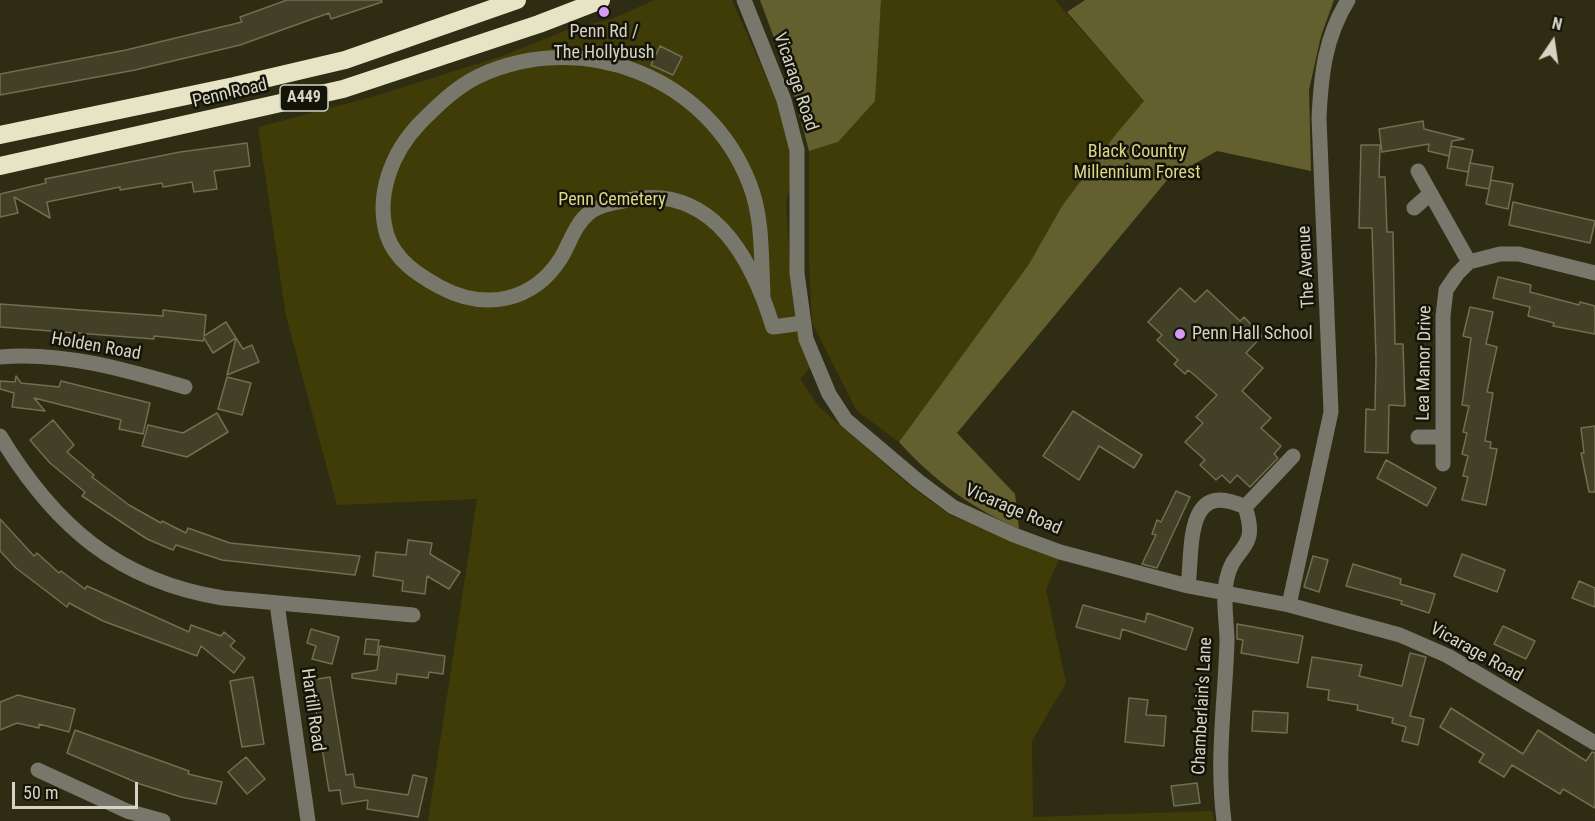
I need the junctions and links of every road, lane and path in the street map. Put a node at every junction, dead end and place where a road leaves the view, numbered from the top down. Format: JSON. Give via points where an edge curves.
{"nodes":[{"id":1,"x":517,"y":0,"type":"edge"},
{"id":2,"x":601,"y":0,"type":"edge"},
{"id":3,"x":744,"y":0,"type":"edge"},
{"id":4,"x":1348,"y":0,"type":"edge"},
{"id":5,"x":0,"y":135,"type":"edge"},
{"id":6,"x":0,"y":166,"type":"edge"},
{"id":7,"x":1418,"y":171,"type":"dead end"},
{"id":8,"x":1430,"y":194,"type":"junction"},
{"id":9,"x":1414,"y":208,"type":"dead end"},
{"id":10,"x":1468,"y":262,"type":"junction"},
{"id":11,"x":1595,"y":273,"type":"edge"},
{"id":12,"x":763,"y":294,"type":"junction"},
{"id":13,"x":803,"y":323,"type":"junction"},
{"id":14,"x":0,"y":357,"type":"edge"},
{"id":15,"x":185,"y":387,"type":"dead end"},
{"id":16,"x":0,"y":436,"type":"edge"},
{"id":17,"x":1418,"y":437,"type":"dead end"},
{"id":18,"x":1443,"y":437,"type":"junction"},
{"id":19,"x":1293,"y":456,"type":"dead end"},
{"id":20,"x":1443,"y":464,"type":"dead end"},
{"id":21,"x":1245,"y":507,"type":"junction"},
{"id":22,"x":1188,"y":586,"type":"junction"},
{"id":23,"x":1225,"y":593,"type":"junction"},
{"id":24,"x":276,"y":604,"type":"junction"},
{"id":25,"x":1289,"y":605,"type":"junction"},
{"id":26,"x":413,"y":615,"type":"dead end"},
{"id":27,"x":1595,"y":744,"type":"edge"},
{"id":28,"x":38,"y":770,"type":"dead end"},
{"id":29,"x":163,"y":821,"type":"edge"},
{"id":30,"x":309,"y":821,"type":"edge"},
{"id":31,"x":1224,"y":821,"type":"edge"}],
"edges":[{"from":1,"to":5,"type":"highway","name":"Penn Road","number":"A449","via":[[345,60]]},
{"from":2,"to":6,"type":"highway","name":"Penn Road","number":"A449","via":[[343,89]]},
{"from":3,"to":13,"type":"street","name":"Vicarage Road","via":[[784,100],[797,150],[797,273]]},
{"from":4,"to":25,"type":"street","name":"The Avenue","via":[[1329,37],[1321,72],[1319,118],[1331,412]]},
{"from":7,"to":8,"type":"street"},
{"from":8,"to":9,"type":"street"},
{"from":8,"to":10,"type":"street"},
{"from":10,"to":11,"type":"street","via":[[1518,254]]},
{"from":10,"to":18,"type":"street","name":"Lea Manor Drive","via":[[1446,290]]},
{"from":12,"to":12,"type":"street","via":[[759,214],[739,160],[701,109],[657,78],[632,69],[578,59],[552,59],[511,64],[478,77],[453,92],[413,130],[392,165],[383,204],[393,250],[423,278],[446,291],[486,301],[510,300],[549,275],[590,212],[622,201],[658,197],[693,208],[724,231],[738,246]]},
{"from":12,"to":13,"type":"street","via":[[773,327]]},
{"from":13,"to":22,"type":"street","name":"Vicarage Road","via":[[829,394],[846,420],[953,507],[1060,552]]},
{"from":14,"to":15,"type":"street","name":"Holden Road","via":[[92,364]]},
{"from":16,"to":24,"type":"street","via":[[49,506],[106,554],[195,594]]},
{"from":17,"to":18,"type":"street","name":"Lea Manor Drive"},
{"from":18,"to":20,"type":"street","name":"Lea Manor Drive"},
{"from":19,"to":21,"type":"street"},
{"from":21,"to":22,"type":"street","via":[[1222,499],[1211,502],[1197,514],[1191,531]]},
{"from":21,"to":23,"type":"street","name":"Chamberlain's Lane","via":[[1250,528],[1248,543],[1232,562]]},
{"from":22,"to":23,"type":"street","name":"Vicarage Road"},
{"from":23,"to":25,"type":"street","name":"Vicarage Road"},
{"from":23,"to":31,"type":"street","name":"Chamberlain's Lane","via":[[1227,642],[1219,779]]},
{"from":24,"to":26,"type":"street"},
{"from":24,"to":30,"type":"street","name":"Hartill Road"},
{"from":25,"to":27,"type":"street","name":"Vicarage Road","via":[[1400,635],[1448,656]]},
{"from":28,"to":29,"type":"street","via":[[99,799]]}]}
